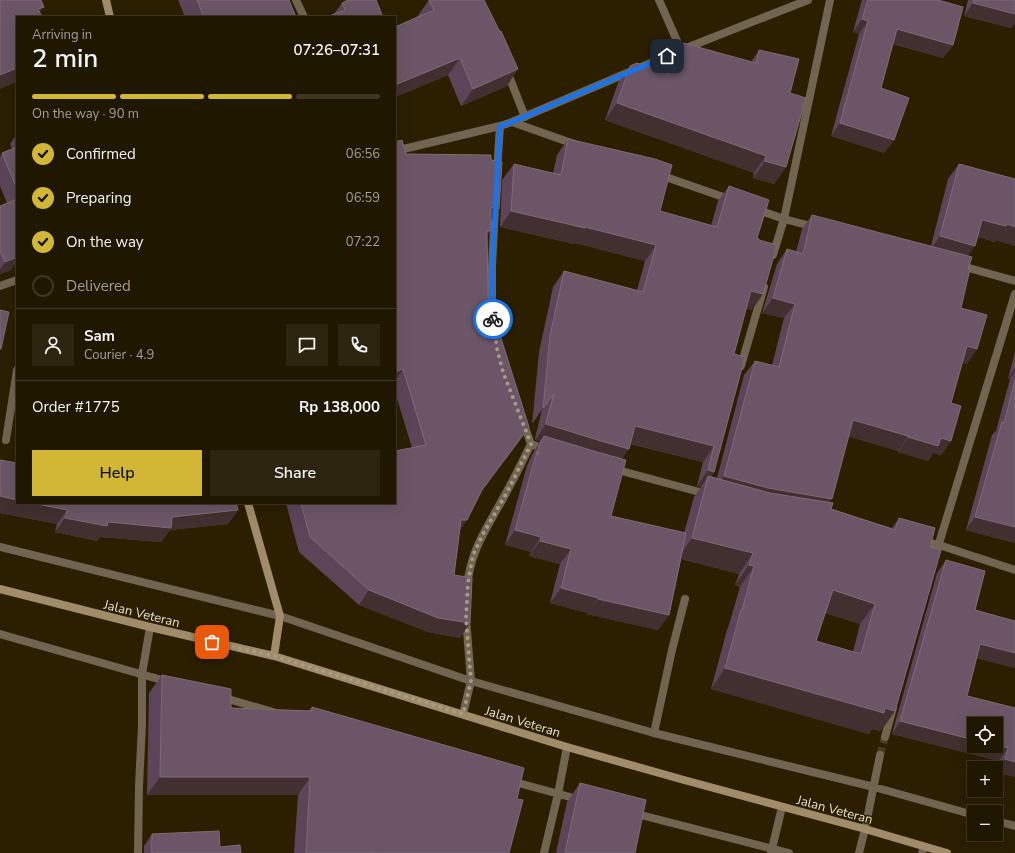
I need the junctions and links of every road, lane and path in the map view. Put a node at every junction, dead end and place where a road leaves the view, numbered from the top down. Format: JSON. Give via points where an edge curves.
{"nodes":[{"id":1,"x":106,"y":0,"type":"edge"},
{"id":2,"x":296,"y":0,"type":"edge"},
{"id":3,"x":659,"y":0,"type":"edge"},
{"id":4,"x":808,"y":0,"type":"edge"},
{"id":5,"x":830,"y":0,"type":"edge"},
{"id":6,"x":110,"y":16,"type":"edge"},
{"id":7,"x":304,"y":16,"type":"edge"},
{"id":8,"x":681,"y":50,"type":"junction"},
{"id":9,"x":505,"y":66,"type":"edge"},
{"id":10,"x":525,"y":116,"type":"junction"},
{"id":11,"x":512,"y":122,"type":"junction"},
{"id":12,"x":500,"y":126,"type":"junction"},
{"id":13,"x":586,"y":148,"type":"edge"},
{"id":14,"x":396,"y":151,"type":"edge"},
{"id":15,"x":652,"y":172,"type":"edge"},
{"id":16,"x":497,"y":181,"type":"edge"},
{"id":17,"x":496,"y":196,"type":"edge"},
{"id":18,"x":784,"y":219,"type":"junction"},
{"id":19,"x":821,"y":228,"type":"edge"},
{"id":20,"x":948,"y":262,"type":"edge"},
{"id":21,"x":771,"y":263,"type":"edge"},
{"id":22,"x":767,"y":278,"type":"edge"},
{"id":23,"x":16,"y":280,"type":"edge"},
{"id":24,"x":1015,"y":281,"type":"edge"},
{"id":25,"x":0,"y":286,"type":"edge"},
{"id":26,"x":1015,"y":294,"type":"edge"},
{"id":27,"x":494,"y":326,"type":"edge"},
{"id":28,"x":16,"y":376,"type":"edge"},
{"id":29,"x":738,"y":377,"type":"edge"},
{"id":30,"x":520,"y":414,"type":"edge"},
{"id":31,"x":6,"y":440,"type":"dead end"},
{"id":32,"x":531,"y":444,"type":"junction"},
{"id":33,"x":556,"y":453,"type":"edge"},
{"id":34,"x":602,"y":466,"type":"edge"},
{"id":35,"x":710,"y":492,"type":"edge"},
{"id":36,"x":248,"y":504,"type":"edge"},
{"id":37,"x":916,"y":540,"type":"edge"},
{"id":38,"x":939,"y":545,"type":"junction"},
{"id":39,"x":0,"y":547,"type":"edge"},
{"id":40,"x":934,"y":560,"type":"edge"},
{"id":41,"x":1015,"y":570,"type":"edge"},
{"id":42,"x":0,"y":589,"type":"edge"},
{"id":43,"x":467,"y":597,"type":"edge"},
{"id":44,"x":685,"y":598,"type":"dead end"},
{"id":45,"x":466,"y":611,"type":"edge"},
{"id":46,"x":280,"y":616,"type":"junction"},
{"id":47,"x":150,"y":627,"type":"junction"},
{"id":48,"x":0,"y":634,"type":"edge"},
{"id":49,"x":274,"y":656,"type":"junction"},
{"id":50,"x":142,"y":674,"type":"junction"},
{"id":51,"x":471,"y":681,"type":"junction"},
{"id":52,"x":180,"y":685,"type":"edge"},
{"id":53,"x":210,"y":694,"type":"edge"},
{"id":54,"x":896,"y":699,"type":"edge"},
{"id":55,"x":278,"y":714,"type":"edge"},
{"id":56,"x":463,"y":714,"type":"junction"},
{"id":57,"x":654,"y":733,"type":"junction"},
{"id":58,"x":885,"y":737,"type":"tunnel mouth"},
{"id":59,"x":567,"y":747,"type":"junction"},
{"id":60,"x":880,"y":755,"type":"tunnel mouth"},
{"id":61,"x":505,"y":779,"type":"edge"},
{"id":62,"x":874,"y":787,"type":"junction"},
{"id":63,"x":558,"y":794,"type":"junction"},
{"id":64,"x":589,"y":802,"type":"edge"},
{"id":65,"x":782,"y":807,"type":"junction"},
{"id":66,"x":627,"y":812,"type":"edge"},
{"id":67,"x":967,"y":813,"type":"edge"},
{"id":68,"x":1003,"y":823,"type":"edge"},
{"id":69,"x":1015,"y":826,"type":"edge"},
{"id":70,"x":865,"y":830,"type":"junction"},
{"id":71,"x":923,"y":850,"type":"edge"},
{"id":72,"x":771,"y":851,"type":"edge"},
{"id":73,"x":138,"y":853,"type":"edge"},
{"id":74,"x":544,"y":853,"type":"edge"},
{"id":75,"x":789,"y":853,"type":"edge"},
{"id":76,"x":859,"y":853,"type":"edge"},
{"id":77,"x":947,"y":853,"type":"edge"}],
"edges":[{"from":1,"to":6,"type":"main road"},
{"from":2,"to":7,"type":"street"},
{"from":3,"to":8,"type":"street"},
{"from":4,"to":8,"type":"street"},
{"from":5,"to":18,"type":"street"},
{"from":8,"to":10,"type":"street"},
{"from":9,"to":10,"type":"street"},
{"from":10,"to":11,"type":"street"},
{"from":11,"to":12,"type":"street"},
{"from":11,"to":13,"type":"street"},
{"from":12,"to":14,"type":"street"},
{"from":12,"to":16,"type":"street"},
{"from":15,"to":18,"type":"street"},
{"from":17,"to":27,"type":"street","via":[[492,267]]},
{"from":18,"to":19,"type":"street"},
{"from":18,"to":21,"type":"street"},
{"from":20,"to":24,"type":"street"},
{"from":22,"to":29,"type":"street"},
{"from":23,"to":25,"type":"street"},
{"from":26,"to":38,"type":"street"},
{"from":28,"to":31,"type":"street"},
{"from":30,"to":32,"type":"street"},
{"from":32,"to":33,"type":"street"},
{"from":32,"to":43,"type":"street","via":[[473,555]]},
{"from":34,"to":35,"type":"street"},
{"from":36,"to":46,"type":"main road"},
{"from":37,"to":38,"type":"street"},
{"from":38,"to":40,"type":"street"},
{"from":38,"to":41,"type":"street"},
{"from":39,"to":46,"type":"street"},
{"from":42,"to":47,"type":"main road","name":"Jalan Veteran"},
{"from":44,"to":57,"type":"street"},
{"from":45,"to":51,"type":"street"},
{"from":46,"to":49,"type":"main road"},
{"from":46,"to":51,"type":"street"},
{"from":47,"to":49,"type":"main road","name":"Jalan Veteran"},
{"from":47,"to":50,"type":"street"},
{"from":48,"to":50,"type":"street"},
{"from":49,"to":56,"type":"main road","name":"Jalan Veteran"},
{"from":50,"to":52,"type":"street"},
{"from":50,"to":73,"type":"street"},
{"from":51,"to":56,"type":"street"},
{"from":51,"to":57,"type":"street"},
{"from":53,"to":55,"type":"street"},
{"from":54,"to":58,"type":"street"},
{"from":56,"to":59,"type":"main road","name":"Jalan Veteran"},
{"from":57,"to":62,"type":"street"},
{"from":59,"to":63,"type":"street"},
{"from":59,"to":65,"type":"main road","name":"Jalan Veteran"},
{"from":60,"to":62,"type":"street"},
{"from":61,"to":63,"type":"street"},
{"from":62,"to":67,"type":"street"},
{"from":62,"to":70,"type":"street"},
{"from":63,"to":64,"type":"street"},
{"from":63,"to":74,"type":"street"},
{"from":65,"to":70,"type":"main road","name":"Jalan Veteran"},
{"from":65,"to":72,"type":"street"},
{"from":66,"to":72,"type":"street"},
{"from":68,"to":69,"type":"street"},
{"from":70,"to":71,"type":"main road","name":"Jalan Veteran"},
{"from":70,"to":76,"type":"street"},
{"from":71,"to":77,"type":"main road","name":"Jalan Veteran"},
{"from":72,"to":75,"type":"street"}]}
